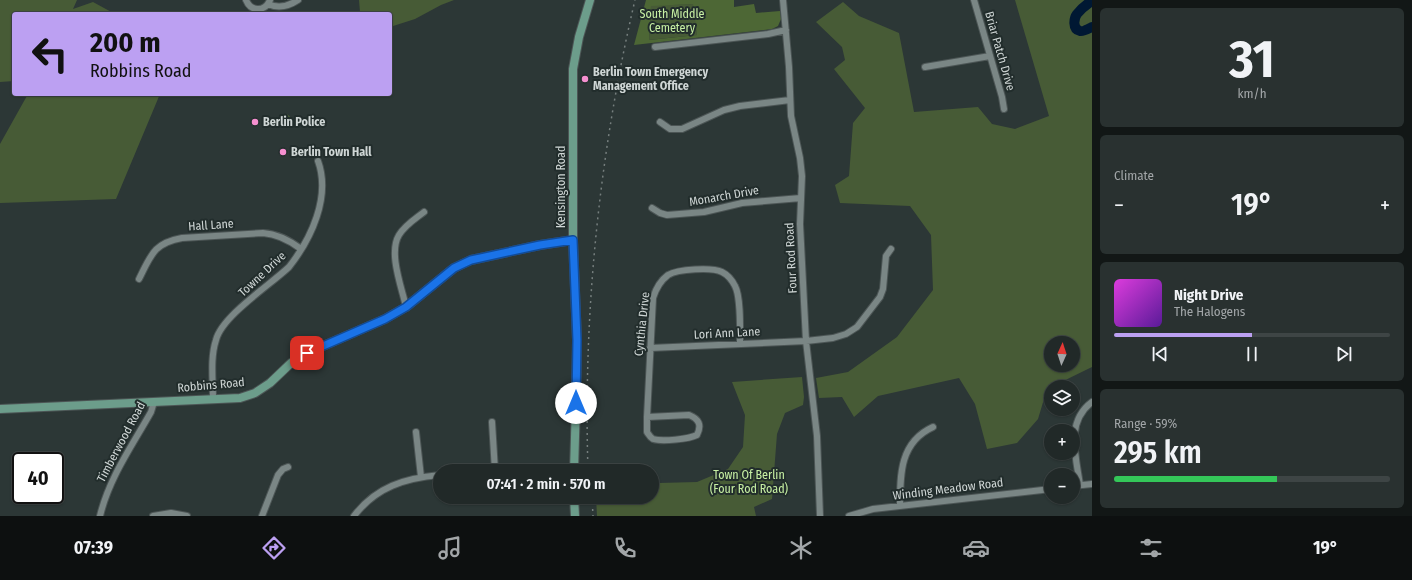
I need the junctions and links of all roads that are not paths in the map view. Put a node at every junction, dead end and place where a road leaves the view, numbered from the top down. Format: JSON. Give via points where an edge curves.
{"nodes":[{"id":1,"x":246,"y":0,"type":"edge"},
{"id":2,"x":298,"y":0,"type":"edge"},
{"id":3,"x":590,"y":0,"type":"edge"},
{"id":4,"x":783,"y":0,"type":"edge"},
{"id":5,"x":974,"y":0,"type":"edge"},
{"id":6,"x":269,"y":2,"type":"edge"},
{"id":7,"x":786,"y":30,"type":"junction"},
{"id":8,"x":655,"y":47,"type":"dead end"},
{"id":9,"x":990,"y":56,"type":"junction"},
{"id":10,"x":925,"y":67,"type":"dead end"},
{"id":11,"x":790,"y":100,"type":"junction"},
{"id":12,"x":1004,"y":109,"type":"dead end"},
{"id":13,"x":660,"y":122,"type":"dead end"},
{"id":14,"x":318,"y":161,"type":"dead end"},
{"id":15,"x":801,"y":198,"type":"junction"},
{"id":16,"x":652,"y":208,"type":"dead end"},
{"id":17,"x":424,"y":212,"type":"dead end"},
{"id":18,"x":573,"y":240,"type":"junction"},
{"id":19,"x":301,"y":249,"type":"junction"},
{"id":20,"x":891,"y":249,"type":"dead end"},
{"id":21,"x":139,"y":280,"type":"dead end"},
{"id":22,"x":406,"y":307,"type":"junction"},
{"id":23,"x":806,"y":341,"type":"junction"},
{"id":24,"x":740,"y":344,"type":"junction"},
{"id":25,"x":650,"y":348,"type":"junction"},
{"id":26,"x":213,"y":398,"type":"junction"},
{"id":27,"x":154,"y":402,"type":"junction"},
{"id":28,"x":1092,"y":402,"type":"edge"},
{"id":29,"x":0,"y":409,"type":"edge"},
{"id":30,"x":647,"y":417,"type":"junction"},
{"id":31,"x":492,"y":422,"type":"dead end"},
{"id":32,"x":933,"y":427,"type":"dead end"},
{"id":33,"x":416,"y":432,"type":"dead end"},
{"id":34,"x":495,"y":464,"type":"edge"},
{"id":35,"x":574,"y":464,"type":"edge"},
{"id":36,"x":288,"y":467,"type":"dead end"},
{"id":37,"x":1075,"y":468,"type":"edge"},
{"id":38,"x":433,"y":476,"type":"edge"},
{"id":39,"x":421,"y":477,"type":"junction"},
{"id":40,"x":1092,"y":484,"type":"edge"},
{"id":41,"x":1080,"y":486,"type":"edge"},
{"id":42,"x":1044,"y":490,"type":"edge"},
{"id":43,"x":574,"y":504,"type":"edge"},
{"id":44,"x":900,"y":506,"type":"junction"},
{"id":45,"x":100,"y":516,"type":"edge"},
{"id":46,"x":153,"y":516,"type":"edge"},
{"id":47,"x":187,"y":516,"type":"edge"},
{"id":48,"x":262,"y":516,"type":"edge"},
{"id":49,"x":354,"y":516,"type":"edge"},
{"id":50,"x":575,"y":516,"type":"edge"},
{"id":51,"x":820,"y":516,"type":"edge"},
{"id":52,"x":849,"y":516,"type":"edge"}],
"edges":[{"from":1,"to":6,"type":"street","via":[[256,9],[263,8]]},
{"from":2,"to":6,"type":"street","via":[[282,7],[273,6]]},
{"from":3,"to":18,"type":"street","name":"Kensington Road","via":[[573,69]]},
{"from":4,"to":7,"type":"street","name":"Four Rod Road"},
{"from":5,"to":9,"type":"street","name":"Briar Patch Drive"},
{"from":7,"to":8,"type":"street"},
{"from":7,"to":11,"type":"street","name":"Four Rod Road"},
{"from":9,"to":10,"type":"street"},
{"from":9,"to":12,"type":"street","name":"Briar Patch Drive"},
{"from":11,"to":13,"type":"street","via":[[724,110],[682,129],[670,129]]},
{"from":11,"to":15,"type":"street","name":"Four Rod Road","via":[[802,176]]},
{"from":14,"to":19,"type":"street","name":"Towne Drive","via":[[322,183],[319,208]]},
{"from":15,"to":16,"type":"street","name":"Monarch Drive","via":[[742,203],[704,212],[667,215]]},
{"from":15,"to":23,"type":"street","name":"Four Rod Road"},
{"from":17,"to":22,"type":"street","via":[[405,227],[394,246],[394,257]]},
{"from":18,"to":22,"type":"street","name":"Robbins Road","via":[[471,260],[454,268]]},
{"from":18,"to":35,"type":"street","name":"Kensington Road","via":[[577,340]]},
{"from":19,"to":21,"type":"street","name":"Hall Lane","via":[[281,236],[263,233],[172,240],[155,250]]},
{"from":19,"to":26,"type":"street","name":"Towne Drive","via":[[284,272],[230,317],[221,328],[213,353]]},
{"from":20,"to":23,"type":"street","name":"Lori Ann Lane","via":[[884,264],[884,289],[857,327],[833,338]]},
{"from":22,"to":26,"type":"street","name":"Robbins Road","via":[[385,319],[307,353],[291,363],[270,384],[255,393],[240,398]]},
{"from":23,"to":24,"type":"street","name":"Lori Ann Lane"},
{"from":23,"to":51,"type":"street","name":"Four Rod Road","via":[[817,436]]},
{"from":24,"to":25,"type":"street","name":"Lori Ann Lane"},
{"from":24,"to":25,"type":"street","name":"Cynthia Drive","via":[[736,286],[722,272],[704,269],[680,271],[661,280],[653,298]]},
{"from":25,"to":30,"type":"street","name":"Cynthia Drive"},
{"from":26,"to":27,"type":"street","name":"Robbins Road"},
{"from":27,"to":29,"type":"street","name":"Robbins Road"},
{"from":27,"to":45,"type":"street","name":"Timberwood Road","via":[[151,412],[111,481]]},
{"from":28,"to":37,"type":"street","via":[[1084,408],[1075,427]]},
{"from":30,"to":30,"type":"street","name":"Cynthia Drive","via":[[647,432],[658,440],[691,438],[697,435],[700,429],[699,422],[689,415]]},
{"from":31,"to":34,"type":"street"},
{"from":32,"to":44,"type":"street","via":[[922,432],[914,440],[906,455],[901,468]]},
{"from":33,"to":39,"type":"street"},
{"from":36,"to":48,"type":"street","via":[[278,475]]},
{"from":38,"to":39,"type":"street"},
{"from":39,"to":49,"type":"street","via":[[404,480],[388,487],[372,497]]},
{"from":40,"to":41,"type":"street"},
{"from":42,"to":44,"type":"street","name":"Winding Meadow Road"},
{"from":43,"to":50,"type":"street"},
{"from":44,"to":52,"type":"street","name":"Winding Meadow Road","via":[[873,509]]},
{"from":46,"to":47,"type":"street","via":[[171,513]]}]}
